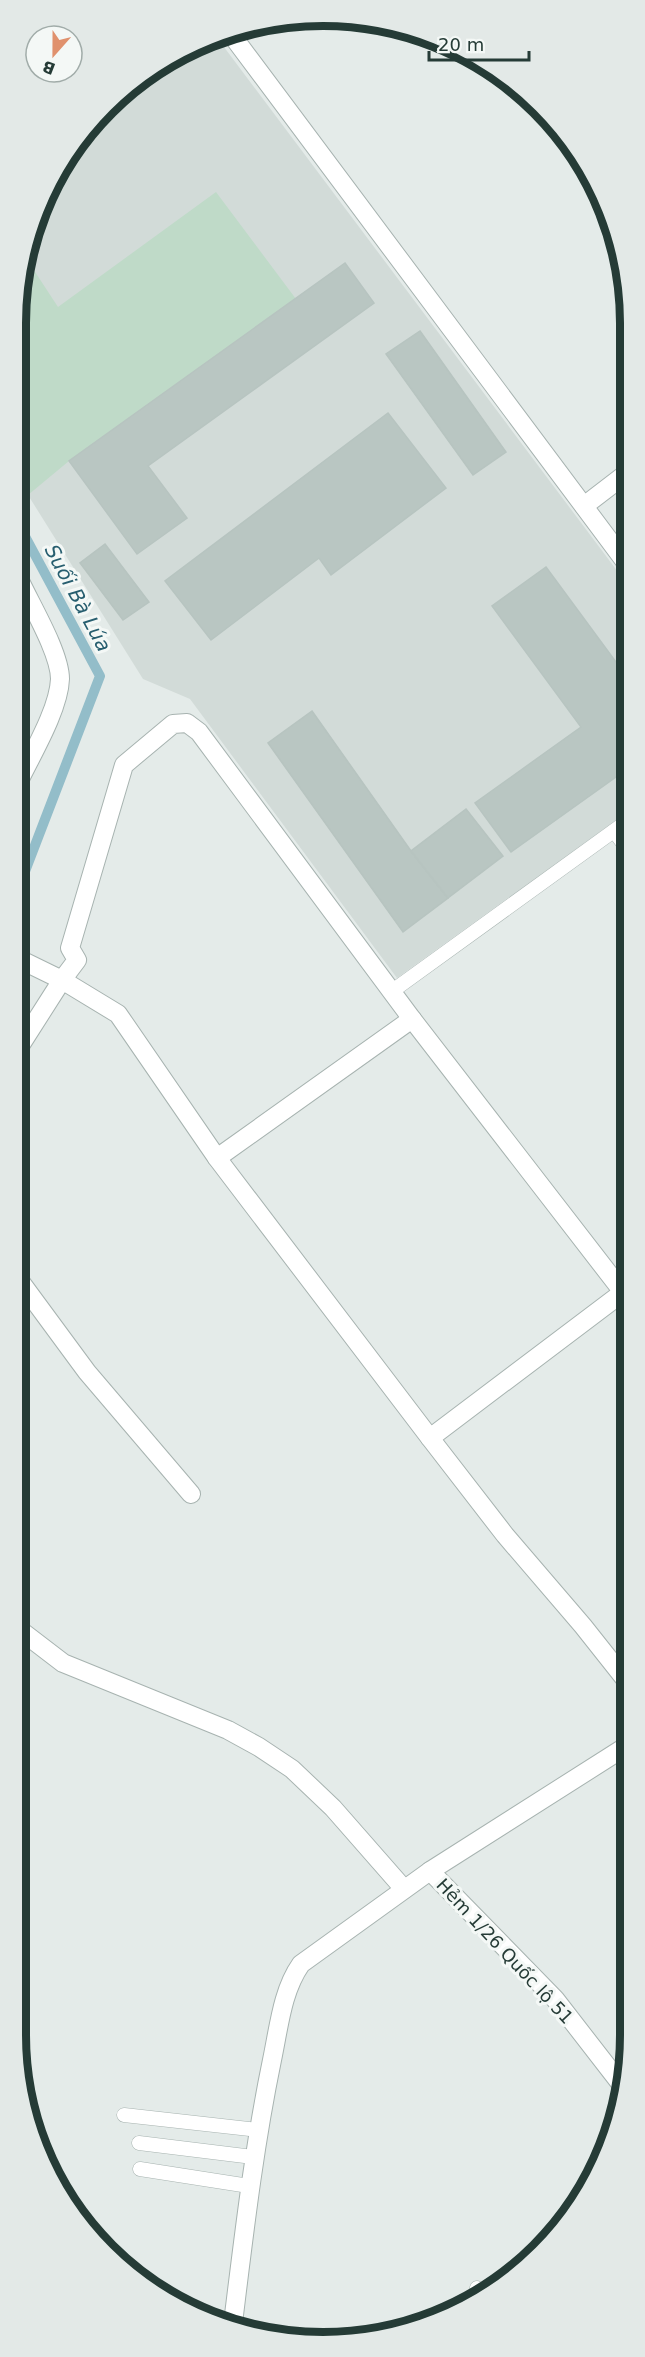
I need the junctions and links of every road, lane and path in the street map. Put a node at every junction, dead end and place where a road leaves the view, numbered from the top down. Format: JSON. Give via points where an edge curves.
{"nodes":[{"id":1,"x":235,"y":39,"type":"edge"},
{"id":2,"x":620,"y":479,"type":"edge"},
{"id":3,"x":584,"y":507,"type":"junction"},
{"id":4,"x":620,"y":555,"type":"edge"},
{"id":5,"x":26,"y":594,"type":"edge"},
{"id":6,"x":26,"y":766,"type":"edge"},
{"id":7,"x":620,"y":826,"type":"edge"},
{"id":8,"x":614,"y":831,"type":"junction"},
{"id":9,"x":620,"y":839,"type":"edge"},
{"id":10,"x":26,"y":962,"type":"edge"},
{"id":11,"x":62,"y":980,"type":"junction"},
{"id":12,"x":391,"y":992,"type":"junction"},
{"id":13,"x":412,"y":1019,"type":"junction"},
{"id":14,"x":26,"y":1036,"type":"edge"},
{"id":15,"x":217,"y":1158,"type":"junction"},
{"id":16,"x":620,"y":1287,"type":"edge"},
{"id":17,"x":26,"y":1288,"type":"edge"},
{"id":18,"x":620,"y":1297,"type":"edge"},
{"id":19,"x":430,"y":1438,"type":"junction"},
{"id":20,"x":191,"y":1494,"type":"dead end"},
{"id":21,"x":26,"y":1635,"type":"edge"},
{"id":22,"x":620,"y":1673,"type":"edge"},
{"id":23,"x":620,"y":1750,"type":"edge"},
{"id":24,"x":430,"y":1871,"type":"junction"},
{"id":25,"x":404,"y":1889,"type":"junction"},
{"id":26,"x":616,"y":2078,"type":"edge"},
{"id":27,"x":124,"y":2115,"type":"dead end"},
{"id":28,"x":258,"y":2130,"type":"junction"},
{"id":29,"x":139,"y":2143,"type":"dead end"},
{"id":30,"x":253,"y":2157,"type":"junction"},
{"id":31,"x":140,"y":2169,"type":"dead end"},
{"id":32,"x":249,"y":2186,"type":"junction"},
{"id":33,"x":234,"y":2318,"type":"edge"}],
"edges":[{"from":1,"to":3,"type":"street"},
{"from":2,"to":3,"type":"street"},
{"from":3,"to":4,"type":"street"},
{"from":5,"to":6,"type":"street","via":[[55,656],[60,679],[52,712]]},
{"from":7,"to":8,"type":"lane"},
{"from":8,"to":9,"type":"lane"},
{"from":8,"to":12,"type":"lane"},
{"from":10,"to":11,"type":"street"},
{"from":11,"to":12,"type":"street","via":[[76,960],[70,948],[124,765],[173,724],[187,723],[199,732],[233,776]]},
{"from":11,"to":14,"type":"street"},
{"from":11,"to":15,"type":"street","via":[[118,1014]]},
{"from":12,"to":13,"type":"street"},
{"from":13,"to":15,"type":"street"},
{"from":13,"to":16,"type":"street"},
{"from":15,"to":19,"type":"street"},
{"from":17,"to":20,"type":"street","via":[[87,1372]]},
{"from":18,"to":19,"type":"street"},
{"from":19,"to":22,"type":"street"},
{"from":21,"to":25,"type":"street","via":[[63,1663],[228,1730],[268,1752],[333,1808]]},
{"from":23,"to":24,"type":"street"},
{"from":24,"to":25,"type":"street"},
{"from":24,"to":26,"type":"street","name":"Hẻm 1/26 Quốc lộ 51","via":[[555,1999]]},
{"from":25,"to":28,"type":"street","via":[[301,1964],[293,1976]]},
{"from":27,"to":28,"type":"lane"},
{"from":28,"to":30,"type":"street"},
{"from":29,"to":30,"type":"lane"},
{"from":30,"to":32,"type":"street"},
{"from":31,"to":32,"type":"lane"},
{"from":32,"to":33,"type":"street"}]}
